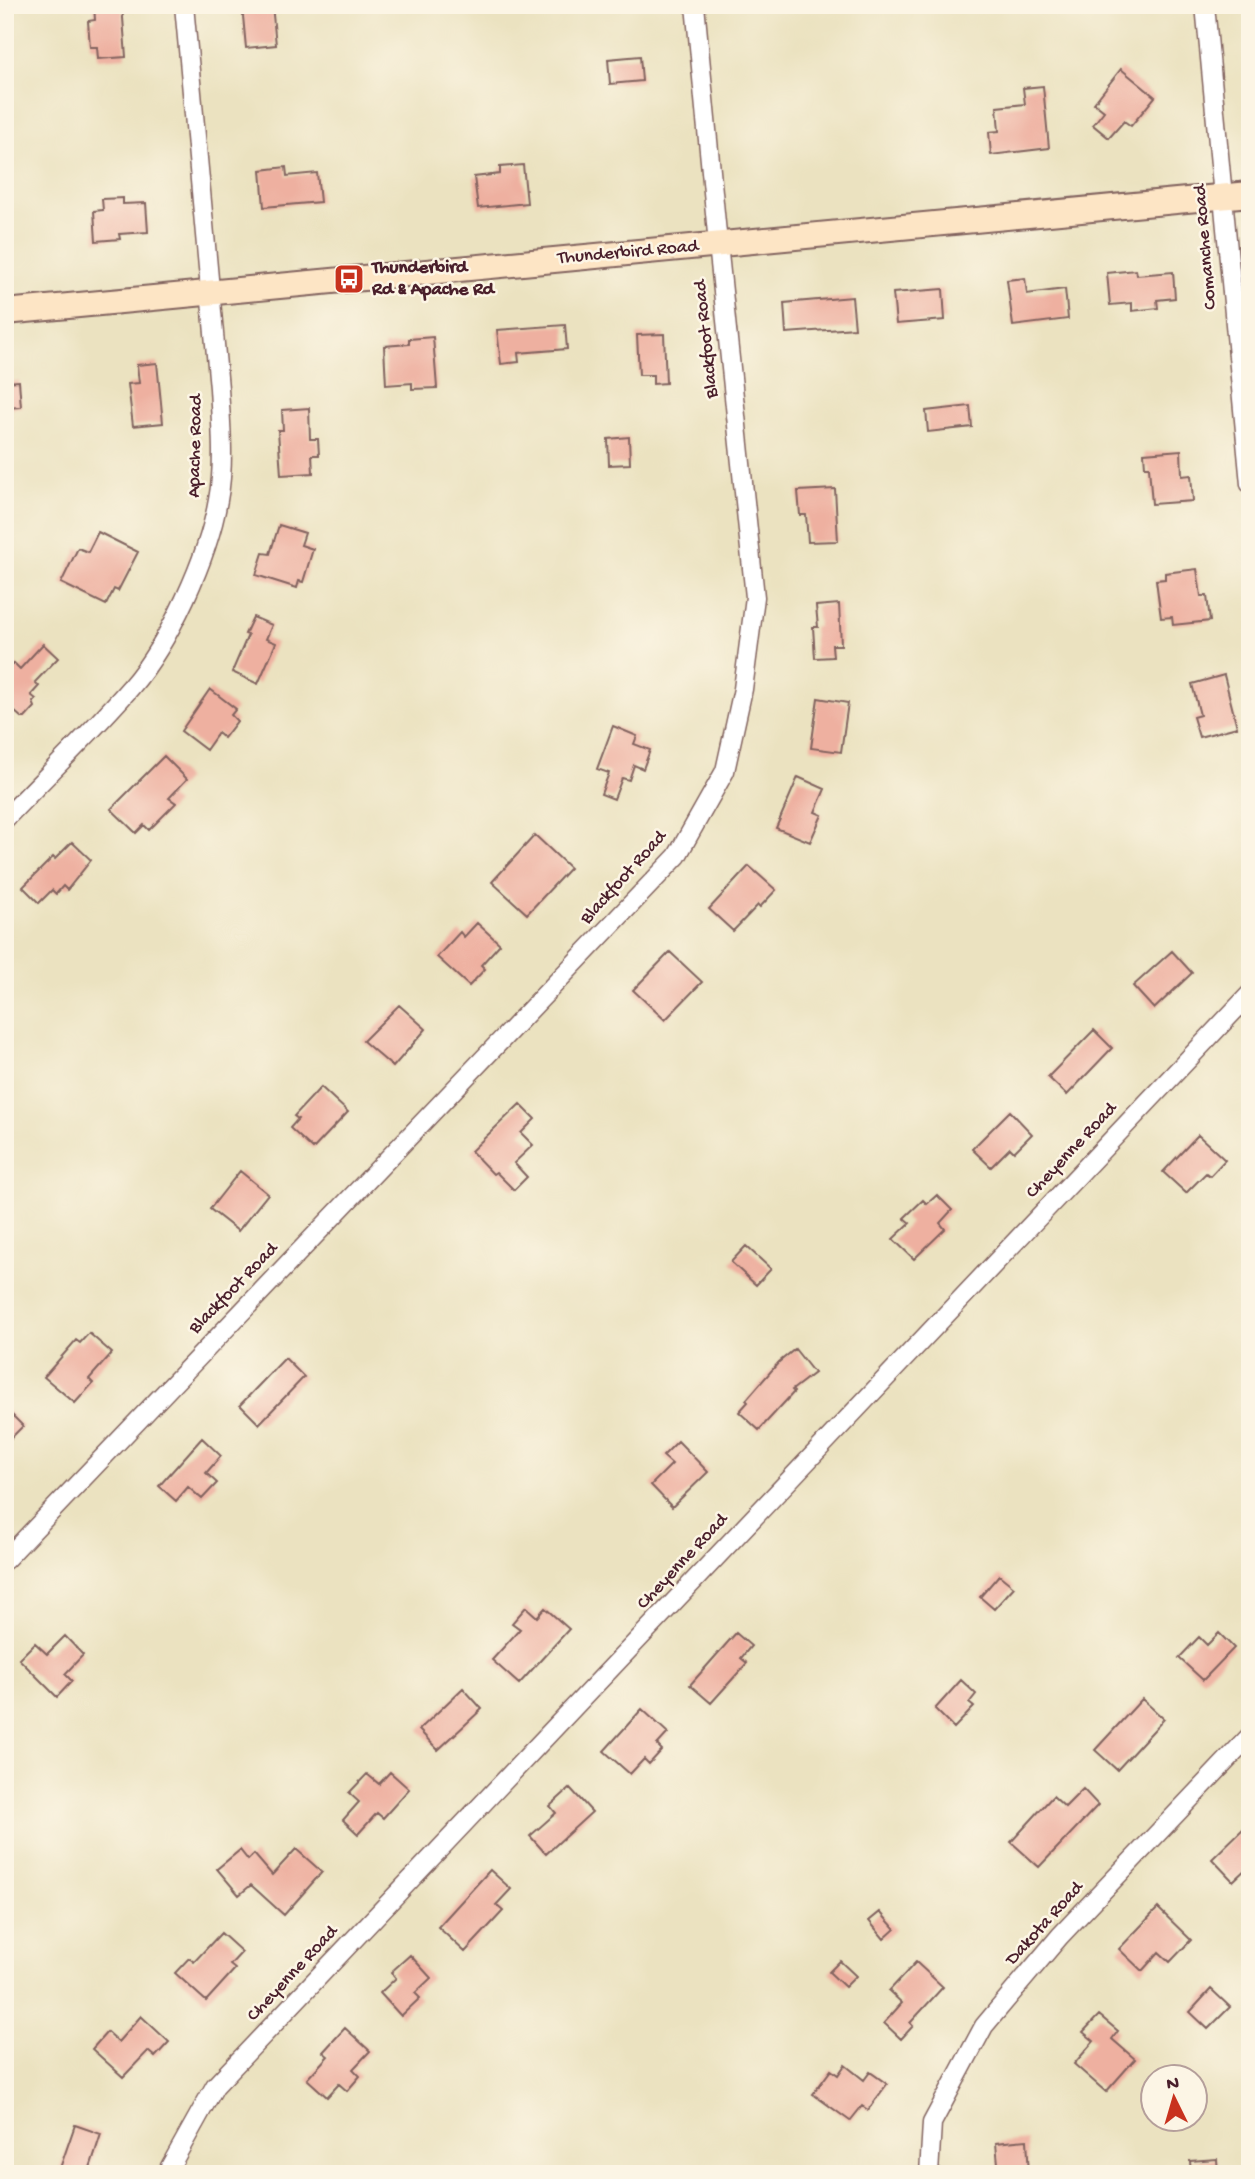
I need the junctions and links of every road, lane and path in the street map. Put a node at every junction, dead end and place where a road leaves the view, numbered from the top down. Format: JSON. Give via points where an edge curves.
{"nodes":[{"id":1,"x":184,"y":5,"type":"edge"},
{"id":2,"x":695,"y":5,"type":"edge"},
{"id":3,"x":1205,"y":5,"type":"edge"},
{"id":4,"x":1250,"y":194,"type":"edge"},
{"id":5,"x":1222,"y":197,"type":"junction"},
{"id":6,"x":718,"y":244,"type":"junction"},
{"id":7,"x":211,"y":292,"type":"junction"},
{"id":8,"x":5,"y":312,"type":"edge"},
{"id":9,"x":1250,"y":484,"type":"edge"},
{"id":10,"x":5,"y":819,"type":"edge"},
{"id":11,"x":1250,"y":994,"type":"edge"},
{"id":12,"x":5,"y":1560,"type":"edge"},
{"id":13,"x":1250,"y":1736,"type":"edge"},
{"id":14,"x":166,"y":2174,"type":"edge"},
{"id":15,"x":929,"y":2174,"type":"edge"}],
"edges":[{"from":1,"to":7,"type":"street","name":"Apache Road"},
{"from":2,"to":6,"type":"street","name":"Blackfoot Road"},
{"from":3,"to":5,"type":"street","name":"Comanche Road"},
{"from":4,"to":5,"type":"main road","name":"Thunderbird Road"},
{"from":5,"to":6,"type":"main road","name":"Thunderbird Road"},
{"from":5,"to":9,"type":"street","name":"Comanche Road"},
{"from":6,"to":7,"type":"main road","name":"Thunderbird Road"},
{"from":6,"to":12,"type":"street","name":"Blackfoot Road","via":[[755,597],[743,689],[725,771],[677,856]]},
{"from":7,"to":8,"type":"main road","name":"Thunderbird Road"},
{"from":7,"to":10,"type":"street","name":"Apache Road","via":[[221,438],[219,498],[206,544],[166,636],[132,686]]},
{"from":11,"to":14,"type":"street","name":"Cheyenne Road","via":[[215,2086]]},
{"from":13,"to":15,"type":"street","name":"Dakota Road","via":[[1060,1936],[984,2026],[932,2123]]}]}
